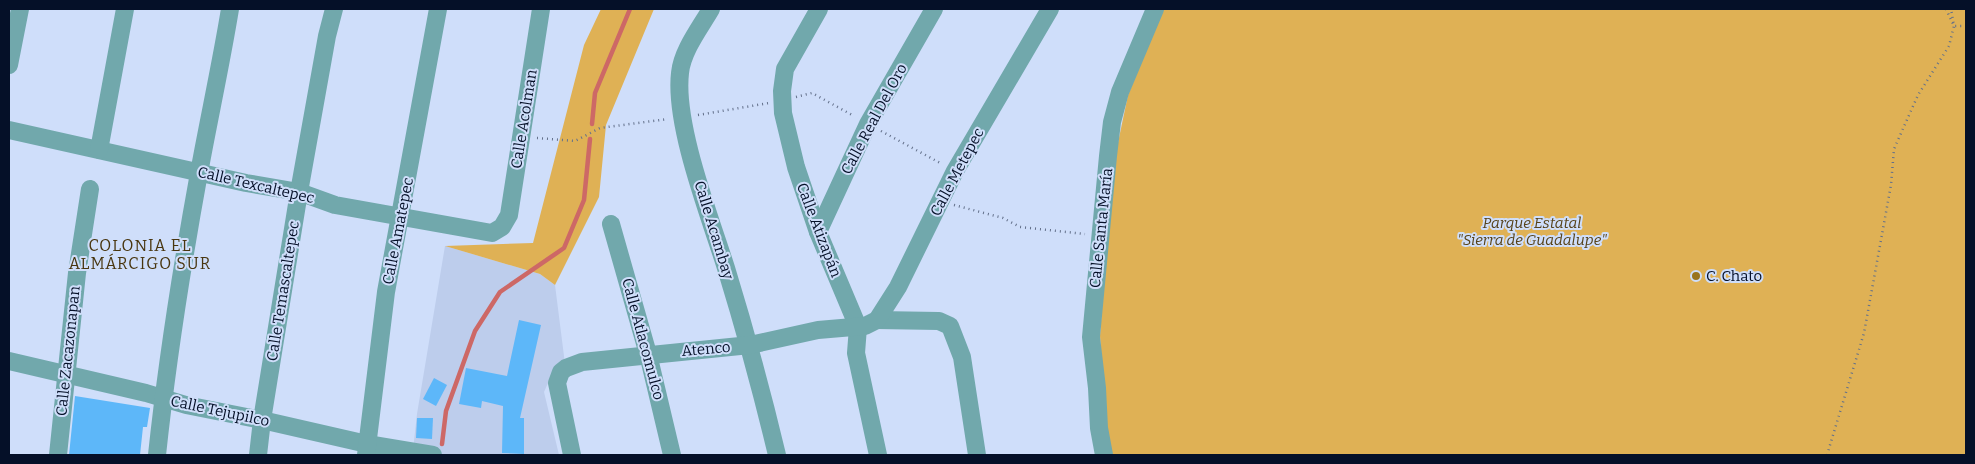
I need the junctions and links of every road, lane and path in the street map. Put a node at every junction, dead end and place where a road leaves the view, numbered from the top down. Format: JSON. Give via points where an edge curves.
{"nodes":[{"id":1,"x":20,"y":9,"type":"edge"},
{"id":2,"x":125,"y":9,"type":"edge"},
{"id":3,"x":230,"y":9,"type":"edge"},
{"id":4,"x":334,"y":9,"type":"edge"},
{"id":5,"x":438,"y":9,"type":"edge"},
{"id":6,"x":541,"y":9,"type":"edge"},
{"id":7,"x":711,"y":9,"type":"edge"},
{"id":8,"x":818,"y":9,"type":"edge"},
{"id":9,"x":934,"y":9,"type":"edge"},
{"id":10,"x":1050,"y":9,"type":"edge"},
{"id":11,"x":1155,"y":9,"type":"edge"},
{"id":12,"x":1946,"y":9,"type":"edge"},
{"id":13,"x":1951,"y":9,"type":"edge"},
{"id":14,"x":1954,"y":26,"type":"junction"},
{"id":15,"x":1966,"y":26,"type":"edge"},
{"id":16,"x":9,"y":65,"type":"edge"},
{"id":17,"x":782,"y":100,"type":"junction"},
{"id":18,"x":682,"y":117,"type":"junction"},
{"id":19,"x":868,"y":124,"type":"junction"},
{"id":20,"x":9,"y":130,"type":"edge"},
{"id":21,"x":521,"y":136,"type":"junction"},
{"id":22,"x":99,"y":150,"type":"junction"},
{"id":23,"x":955,"y":171,"type":"junction"},
{"id":24,"x":199,"y":172,"type":"junction"},
{"id":25,"x":90,"y":189,"type":"dead end"},
{"id":26,"x":299,"y":192,"type":"junction"},
{"id":27,"x":941,"y":201,"type":"junction"},
{"id":28,"x":401,"y":217,"type":"junction"},
{"id":29,"x":611,"y":224,"type":"dead end"},
{"id":30,"x":502,"y":227,"type":"joint"},
{"id":31,"x":818,"y":232,"type":"junction"},
{"id":32,"x":1100,"y":236,"type":"junction"},
{"id":33,"x":877,"y":320,"type":"junction"},
{"id":34,"x":858,"y":327,"type":"junction"},
{"id":35,"x":750,"y":345,"type":"junction"},
{"id":36,"x":648,"y":354,"type":"junction"},
{"id":37,"x":9,"y":361,"type":"edge"},
{"id":38,"x":66,"y":374,"type":"junction"},
{"id":39,"x":163,"y":398,"type":"junction"},
{"id":40,"x":262,"y":420,"type":"junction"},
{"id":41,"x":366,"y":450,"type":"edge"},
{"id":42,"x":58,"y":455,"type":"edge"},
{"id":43,"x":157,"y":455,"type":"edge"},
{"id":44,"x":258,"y":455,"type":"edge"},
{"id":45,"x":433,"y":455,"type":"edge"},
{"id":46,"x":572,"y":455,"type":"edge"},
{"id":47,"x":672,"y":455,"type":"edge"},
{"id":48,"x":777,"y":455,"type":"edge"},
{"id":49,"x":878,"y":455,"type":"edge"},
{"id":50,"x":977,"y":455,"type":"edge"},
{"id":51,"x":1104,"y":455,"type":"edge"},
{"id":52,"x":1827,"y":455,"type":"edge"}],
"edges":[{"from":1,"to":16,"type":"street"},
{"from":2,"to":22,"type":"street"},
{"from":3,"to":24,"type":"street","via":[[216,96]]},
{"from":4,"to":26,"type":"street","name":"Calle Temascaltepec"},
{"from":5,"to":28,"type":"street","name":"Calle Amatepec"},
{"from":6,"to":21,"type":"street","name":"Calle Acolman"},
{"from":7,"to":18,"type":"street","name":"Calle Acambay","via":[[681,66]]},
{"from":8,"to":17,"type":"street","name":"Calle Atizapán","via":[[785,69]]},
{"from":9,"to":19,"type":"street","name":"Calle Real Del Oro"},
{"from":10,"to":23,"type":"street","name":"Calle Metepec"},
{"from":11,"to":32,"type":"street","name":"Calle Santa María","via":[[1120,92],[1112,122]]},
{"from":12,"to":14,"type":"path"},
{"from":13,"to":14,"type":"path"},
{"from":14,"to":15,"type":"path"},
{"from":14,"to":52,"type":"path","via":[[1949,46],[1918,95],[1894,150],[1891,185],[1864,333]]},
{"from":17,"to":18,"type":"path"},
{"from":17,"to":19,"type":"path","via":[[812,93]]},
{"from":17,"to":31,"type":"street","name":"Calle Atizapán","via":[[796,166]]},
{"from":18,"to":21,"type":"path","via":[[600,128],[575,141]]},
{"from":18,"to":35,"type":"street","name":"Calle Acambay"},
{"from":19,"to":23,"type":"path"},
{"from":19,"to":31,"type":"street","name":"Calle Real Del Oro"},
{"from":20,"to":22,"type":"street","name":"Calle Texcaltepec"},
{"from":21,"to":30,"type":"street","name":"Calle Acolman","via":[[509,215]]},
{"from":22,"to":24,"type":"street","name":"Calle Texcaltepec"},
{"from":23,"to":27,"type":"street","name":"Calle Metepec"},
{"from":24,"to":26,"type":"street","name":"Calle Texcaltepec"},
{"from":24,"to":39,"type":"street"},
{"from":25,"to":38,"type":"street","name":"Calle Zacazonapan"},
{"from":26,"to":28,"type":"street","name":"Calle Texcaltepec","via":[[335,205]]},
{"from":26,"to":40,"type":"street","name":"Calle Temascaltepec"},
{"from":27,"to":32,"type":"path","via":[[1003,218],[1020,227]]},
{"from":27,"to":33,"type":"street","name":"Calle Metepec","via":[[898,287]]},
{"from":28,"to":30,"type":"street","name":"Calle Texcaltepec","via":[[487,234]]},
{"from":28,"to":41,"type":"street","name":"Calle Amatepec","via":[[386,292]]},
{"from":29,"to":36,"type":"street","name":"Calle Atlacomulco"},
{"from":31,"to":34,"type":"street","name":"Calle Atizapán"},
{"from":32,"to":51,"type":"street","name":"Calle Santa María","via":[[1091,337],[1098,428]]},
{"from":33,"to":34,"type":"street"},
{"from":33,"to":50,"type":"street","via":[[939,321],[950,326],[962,357]]},
{"from":34,"to":35,"type":"street","name":"Atenco","via":[[818,330]]},
{"from":34,"to":49,"type":"street","name":"Calle Atizapán","via":[[856,353]]},
{"from":35,"to":36,"type":"street","name":"Atenco"},
{"from":35,"to":48,"type":"street","name":"Calle Acambay"},
{"from":36,"to":46,"type":"street","name":"Atenco","via":[[572,364],[561,372],[557,390]]},
{"from":36,"to":47,"type":"street","name":"Calle Atlacomulco"},
{"from":37,"to":38,"type":"street","name":"Calle Tejupilco"},
{"from":38,"to":39,"type":"street","name":"Calle Tejupilco"},
{"from":38,"to":42,"type":"street","name":"Calle Zacazonapan"},
{"from":39,"to":40,"type":"street","name":"Calle Tejupilco"},
{"from":39,"to":43,"type":"street"},
{"from":40,"to":41,"type":"street","name":"Calle Tejupilco"},
{"from":40,"to":44,"type":"street","name":"Calle Temascaltepec"},
{"from":41,"to":45,"type":"street","name":"Calle Tejupilco"}]}
